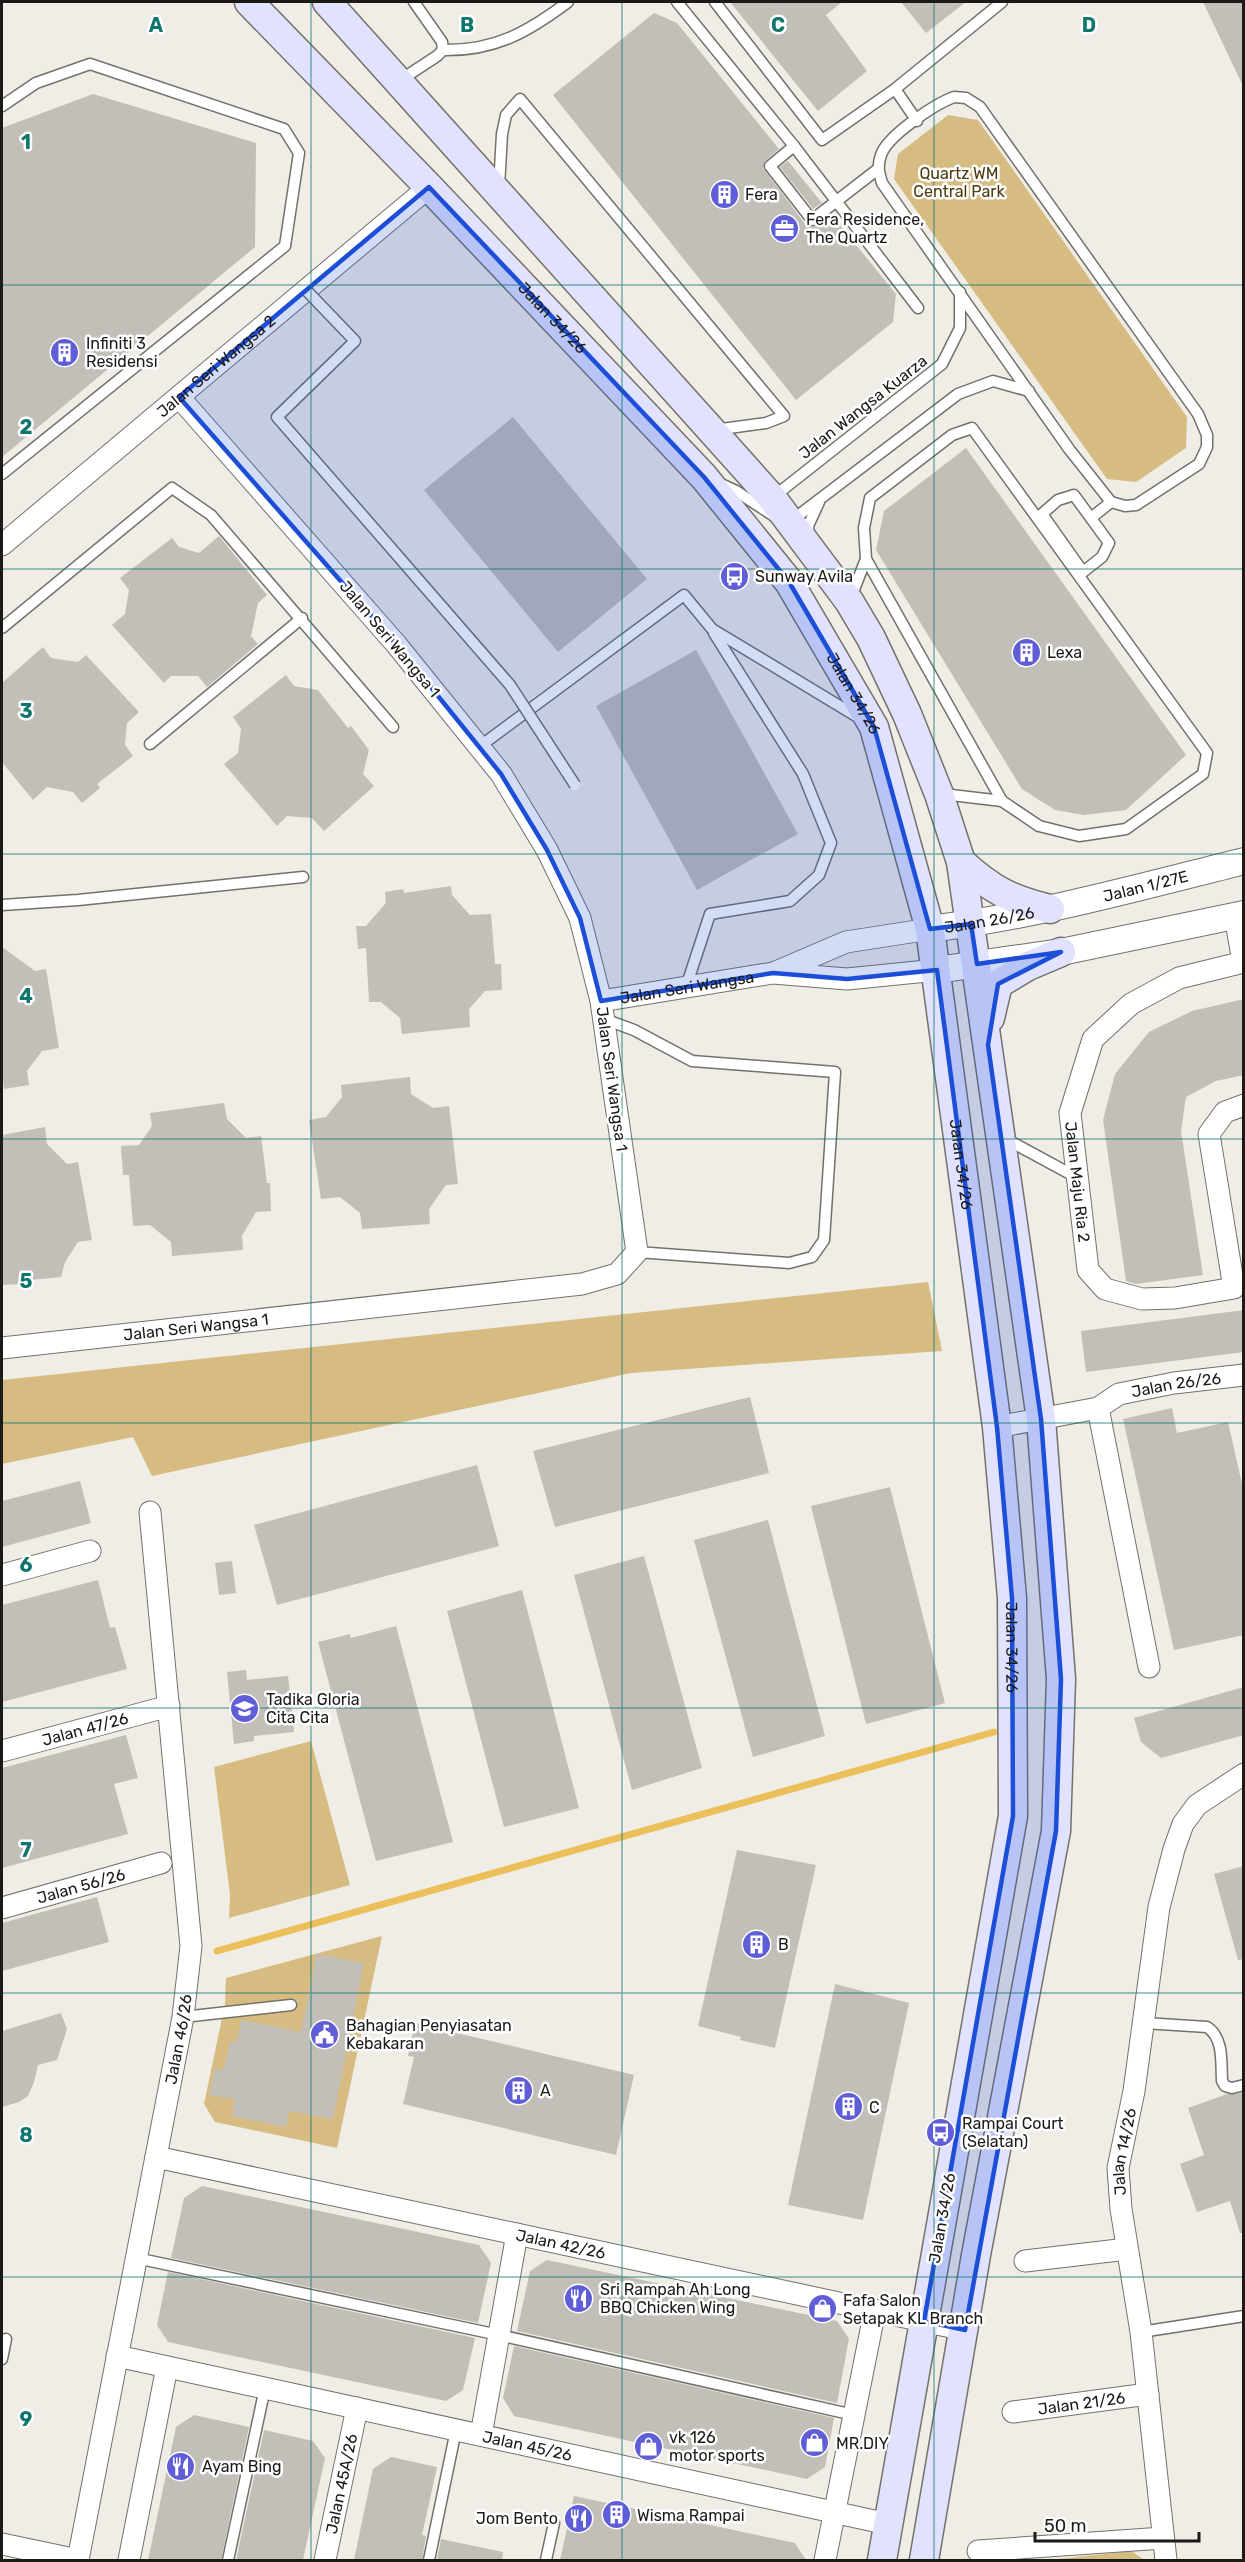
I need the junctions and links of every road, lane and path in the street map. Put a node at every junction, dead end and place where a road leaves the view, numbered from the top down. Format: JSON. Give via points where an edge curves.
{"nodes":[{"id":1,"x":249,"y":2,"type":"edge"},
{"id":2,"x":327,"y":2,"type":"edge"},
{"id":3,"x":414,"y":2,"type":"edge"},
{"id":4,"x":568,"y":2,"type":"edge"},
{"id":5,"x":677,"y":2,"type":"edge"},
{"id":6,"x":715,"y":2,"type":"edge"},
{"id":7,"x":1002,"y":2,"type":"edge"},
{"id":8,"x":443,"y":50,"type":"junction"},
{"id":9,"x":399,"y":81,"type":"junction"},
{"id":10,"x":895,"y":89,"type":"junction"},
{"id":11,"x":2,"y":106,"type":"edge"},
{"id":12,"x":917,"y":121,"type":"junction"},
{"id":13,"x":794,"y":146,"type":"junction"},
{"id":14,"x":878,"y":169,"type":"junction"},
{"id":15,"x":429,"y":187,"type":"junction"},
{"id":16,"x":499,"y":193,"type":"junction"},
{"id":17,"x":837,"y":201,"type":"junction"},
{"id":18,"x":306,"y":290,"type":"junction"},
{"id":19,"x":960,"y":292,"type":"junction"},
{"id":20,"x":918,"y":308,"type":"dead end"},
{"id":21,"x":1029,"y":391,"type":"junction"},
{"id":22,"x":179,"y":397,"type":"junction"},
{"id":23,"x":711,"y":430,"type":"junction"},
{"id":24,"x":2,"y":474,"type":"edge"},
{"id":25,"x":704,"y":477,"type":"junction"},
{"id":26,"x":823,"y":497,"type":"junction"},
{"id":27,"x":772,"y":498,"type":"junction"},
{"id":28,"x":1111,"y":502,"type":"junction"},
{"id":29,"x":1091,"y":518,"type":"junction"},
{"id":30,"x":789,"y":523,"type":"junction"},
{"id":31,"x":2,"y":545,"type":"edge"},
{"id":32,"x":813,"y":554,"type":"junction"},
{"id":33,"x":866,"y":558,"type":"junction"},
{"id":34,"x":849,"y":601,"type":"junction"},
{"id":35,"x":302,"y":618,"type":"junction"},
{"id":36,"x":2,"y":628,"type":"edge"},
{"id":37,"x":712,"y":629,"type":"junction"},
{"id":38,"x":393,"y":727,"type":"dead end"},
{"id":39,"x":874,"y":727,"type":"junction"},
{"id":40,"x":150,"y":744,"type":"dead end"},
{"id":41,"x":479,"y":747,"type":"junction"},
{"id":42,"x":575,"y":785,"type":"dead end"},
{"id":43,"x":939,"y":794,"type":"junction"},
{"id":44,"x":1002,"y":801,"type":"junction"},
{"id":45,"x":1244,"y":861,"type":"edge"},
{"id":46,"x":960,"y":862,"type":"junction"},
{"id":47,"x":303,"y":876,"type":"dead end"},
{"id":48,"x":2,"y":905,"type":"edge"},
{"id":49,"x":1050,"y":909,"type":"junction"},
{"id":50,"x":1239,"y":915,"type":"edge"},
{"id":51,"x":971,"y":924,"type":"junction"},
{"id":52,"x":930,"y":929,"type":"junction"},
{"id":53,"x":1060,"y":952,"type":"junction"},
{"id":54,"x":1243,"y":962,"type":"edge"},
{"id":55,"x":977,"y":964,"type":"junction"},
{"id":56,"x":937,"y":970,"type":"junction"},
{"id":57,"x":773,"y":973,"type":"junction"},
{"id":58,"x":686,"y":987,"type":"junction"},
{"id":59,"x":602,"y":1010,"type":"junction"},
{"id":60,"x":988,"y":1045,"type":"junction"},
{"id":61,"x":1244,"y":1105,"type":"edge"},
{"id":62,"x":1001,"y":1136,"type":"junction"},
{"id":63,"x":1076,"y":1177,"type":"junction"},
{"id":64,"x":637,"y":1252,"type":"junction"},
{"id":65,"x":1239,"y":1287,"type":"edge"},
{"id":66,"x":2,"y":1348,"type":"edge"},
{"id":67,"x":1244,"y":1375,"type":"edge"},
{"id":68,"x":1098,"y":1408,"type":"junction"},
{"id":69,"x":1041,"y":1419,"type":"junction"},
{"id":70,"x":997,"y":1426,"type":"junction"},
{"id":71,"x":150,"y":1512,"type":"dead end"},
{"id":72,"x":90,"y":1551,"type":"dead end"},
{"id":73,"x":2,"y":1575,"type":"edge"},
{"id":74,"x":1149,"y":1667,"type":"dead end"},
{"id":75,"x":169,"y":1706,"type":"junction"},
{"id":76,"x":2,"y":1751,"type":"edge"},
{"id":77,"x":1244,"y":1774,"type":"edge"},
{"id":78,"x":161,"y":1863,"type":"dead end"},
{"id":79,"x":2,"y":1908,"type":"edge"},
{"id":80,"x":291,"y":2005,"type":"dead end"},
{"id":81,"x":183,"y":2017,"type":"junction"},
{"id":82,"x":1144,"y":2023,"type":"junction"},
{"id":83,"x":1244,"y":2085,"type":"edge"},
{"id":84,"x":156,"y":2157,"type":"junction"},
{"id":85,"x":517,"y":2234,"type":"junction"},
{"id":86,"x":1127,"y":2249,"type":"junction"},
{"id":87,"x":136,"y":2258,"type":"junction"},
{"id":88,"x":1025,"y":2261,"type":"dead end"},
{"id":89,"x":875,"y":2310,"type":"junction"},
{"id":90,"x":1244,"y":2316,"type":"edge"},
{"id":91,"x":924,"y":2321,"type":"junction"},
{"id":92,"x":965,"y":2331,"type":"junction"},
{"id":93,"x":1141,"y":2332,"type":"junction"},
{"id":94,"x":499,"y":2335,"type":"junction"},
{"id":95,"x":6,"y":2339,"type":"dead end"},
{"id":96,"x":117,"y":2356,"type":"junction"},
{"id":97,"x":2,"y":2359,"type":"edge"},
{"id":98,"x":167,"y":2367,"type":"junction"},
{"id":99,"x":265,"y":2388,"type":"junction"},
{"id":100,"x":1148,"y":2394,"type":"junction"},
{"id":101,"x":357,"y":2408,"type":"junction"},
{"id":102,"x":1013,"y":2412,"type":"dead end"},
{"id":103,"x":855,"y":2415,"type":"junction"},
{"id":104,"x":456,"y":2430,"type":"junction"},
{"id":105,"x":481,"y":2435,"type":"junction"},
{"id":106,"x":834,"y":2513,"type":"junction"},
{"id":107,"x":554,"y":2523,"type":"dead end"},
{"id":108,"x":888,"y":2524,"type":"junction"},
{"id":109,"x":1163,"y":2538,"type":"junction"},
{"id":110,"x":2,"y":2544,"type":"edge"},
{"id":111,"x":978,"y":2551,"type":"dead end"},
{"id":112,"x":78,"y":2560,"type":"edge"},
{"id":113,"x":129,"y":2560,"type":"edge"},
{"id":114,"x":228,"y":2560,"type":"edge"},
{"id":115,"x":325,"y":2560,"type":"edge"},
{"id":116,"x":429,"y":2560,"type":"edge"},
{"id":117,"x":546,"y":2560,"type":"edge"},
{"id":118,"x":825,"y":2560,"type":"edge"},
{"id":119,"x":882,"y":2560,"type":"edge"},
{"id":120,"x":924,"y":2560,"type":"edge"},
{"id":121,"x":1166,"y":2560,"type":"edge"}],
"edges":[{"from":1,"to":15,"type":"main road","name":"Jalan 34/26"},
{"from":2,"to":9,"type":"main road"},
{"from":3,"to":8,"type":"lane","via":[[442,42]]},
{"from":4,"to":8,"type":"lane","via":[[504,41],[470,50]]},
{"from":5,"to":13,"type":"lane"},
{"from":6,"to":10,"type":"lane","via":[[822,140]]},
{"from":7,"to":10,"type":"lane"},
{"from":8,"to":9,"type":"lane"},
{"from":9,"to":16,"type":"main road"},
{"from":10,"to":12,"type":"lane"},
{"from":11,"to":24,"type":"lane","via":[[36,83],[90,64],[284,129],[299,153],[285,246]]},
{"from":12,"to":14,"type":"lane","via":[[886,144]]},
{"from":12,"to":28,"type":"lane","via":[[941,102],[954,98],[966,98],[980,107],[1198,414],[1207,435],[1207,447],[1199,464],[1136,505]]},
{"from":13,"to":17,"type":"lane"},
{"from":13,"to":17,"type":"lane","via":[[770,166],[812,220]]},
{"from":14,"to":17,"type":"lane"},
{"from":14,"to":19,"type":"lane","via":[[882,183]]},
{"from":15,"to":18,"type":"street","name":"Jalan Seri Wangsa 2"},
{"from":15,"to":25,"type":"main road","name":"Jalan 34/26"},
{"from":16,"to":23,"type":"main road"},
{"from":16,"to":23,"type":"lane","via":[[506,115],[520,99],[784,416],[752,426]]},
{"from":17,"to":20,"type":"lane"},
{"from":18,"to":22,"type":"street","name":"Jalan Seri Wangsa 2"},
{"from":18,"to":42,"type":"lane","bridge":true,"via":[[355,341],[277,417],[510,685]]},
{"from":19,"to":21,"type":"lane"},
{"from":19,"to":27,"type":"lane","name":"Jalan Wangsa Kuarza","via":[[960,328],[942,364]]},
{"from":21,"to":26,"type":"lane","via":[[993,381],[958,394]]},
{"from":21,"to":28,"type":"lane"},
{"from":22,"to":31,"type":"street","name":"Jalan Seri Wangsa 2"},
{"from":22,"to":41,"type":"street","name":"Jalan Seri Wangsa 1","via":[[396,644]]},
{"from":23,"to":27,"type":"main road"},
{"from":25,"to":30,"type":"lane"},
{"from":25,"to":39,"type":"main road","name":"Jalan 34/26","via":[[789,582]]},
{"from":26,"to":30,"type":"lane"},
{"from":26,"to":32,"type":"lane","via":[[808,526]]},
{"from":27,"to":30,"type":"main road"},
{"from":28,"to":29,"type":"lane"},
{"from":29,"to":29,"type":"lane","via":[[1109,543],[1102,557],[1083,572],[1042,514],[1074,495]]},
{"from":30,"to":32,"type":"main road"},
{"from":32,"to":34,"type":"main road"},
{"from":33,"to":34,"type":"lane"},
{"from":33,"to":44,"type":"lane"},
{"from":33,"to":44,"type":"lane","via":[[864,528],[870,498],[952,435],[972,428],[1207,753],[1203,774],[1126,829],[1079,836],[1039,826]]},
{"from":34,"to":43,"type":"main road","via":[[907,714]]},
{"from":35,"to":36,"type":"lane","via":[[212,515],[172,488]]},
{"from":35,"to":38,"type":"lane"},
{"from":35,"to":40,"type":"lane"},
{"from":37,"to":39,"type":"lane"},
{"from":37,"to":41,"type":"lane","via":[[684,595]]},
{"from":37,"to":58,"type":"lane","via":[[802,774],[831,843],[819,875],[790,901],[710,914]]},
{"from":39,"to":52,"type":"main road","name":"Jalan 34/26"},
{"from":41,"to":59,"type":"street","name":"Jalan Seri Wangsa 1","via":[[501,774],[548,850],[571,898],[580,918]]},
{"from":43,"to":44,"type":"lane"},
{"from":43,"to":46,"type":"main road"},
{"from":45,"to":49,"type":"street","name":"Jalan 1/27E"},
{"from":46,"to":49,"type":"main road","via":[[996,892]]},
{"from":46,"to":51,"type":"main road"},
{"from":47,"to":48,"type":"lane"},
{"from":49,"to":51,"type":"street","name":"Jalan 26/26"},
{"from":50,"to":53,"type":"street"},
{"from":50,"to":54,"type":"street"},
{"from":51,"to":52,"type":"street","name":"Jalan 26/26"},
{"from":51,"to":55,"type":"main road"},
{"from":52,"to":56,"type":"main road","name":"Jalan 34/26"},
{"from":52,"to":57,"type":"street","name":"Jalan Seri Wangsa","via":[[846,942]]},
{"from":53,"to":55,"type":"street"},
{"from":53,"to":60,"type":"main road","via":[[998,984],[990,1014]]},
{"from":54,"to":63,"type":"street","name":"Jalan Maju Ria 2","via":[[1179,978],[1131,1004],[1093,1039],[1070,1113]]},
{"from":55,"to":56,"type":"street"},
{"from":55,"to":60,"type":"main road"},
{"from":56,"to":57,"type":"street","name":"Jalan Seri Wangsa","via":[[847,979]]},
{"from":56,"to":70,"type":"main road","name":"Jalan 34/26"},
{"from":57,"to":58,"type":"street","name":"Jalan Seri Wangsa"},
{"from":58,"to":59,"type":"street","name":"Jalan Seri Wangsa"},
{"from":59,"to":64,"type":"street","name":"Jalan Seri Wangsa 1"},
{"from":59,"to":64,"type":"lane","via":[[692,1061],[835,1072],[824,1240],[812,1257],[789,1263]]},
{"from":60,"to":62,"type":"main road"},
{"from":61,"to":65,"type":"street","via":[[1225,1112],[1209,1134]]},
{"from":62,"to":63,"type":"lane"},
{"from":62,"to":69,"type":"main road"},
{"from":63,"to":65,"type":"street","name":"Jalan Maju Ria 2","via":[[1088,1270],[1105,1289],[1142,1299],[1175,1298]]},
{"from":64,"to":66,"type":"street","name":"Jalan Seri Wangsa 1","via":[[617,1274],[582,1284]]},
{"from":67,"to":68,"type":"street","name":"Jalan 26/26","via":[[1119,1394]]},
{"from":68,"to":69,"type":"street","name":"Jalan 26/26"},
{"from":68,"to":74,"type":"street"},
{"from":69,"to":70,"type":"street","name":"Jalan 26/26"},
{"from":69,"to":92,"type":"main road","via":[[1061,1679],[1056,1831]]},
{"from":70,"to":91,"type":"main road","name":"Jalan 34/26","via":[[1012,1598],[1013,1816]]},
{"from":71,"to":75,"type":"street","name":"Jalan 46/26"},
{"from":72,"to":73,"type":"street"},
{"from":75,"to":76,"type":"street","name":"Jalan 47/26"},
{"from":75,"to":81,"type":"street","name":"Jalan 46/26","via":[[191,1946]]},
{"from":77,"to":82,"type":"street","name":"Jalan 14/26","via":[[1197,1804],[1183,1824],[1159,1907]]},
{"from":78,"to":79,"type":"street","name":"Jalan 56/26"},
{"from":80,"to":81,"type":"lane"},
{"from":81,"to":84,"type":"street","name":"Jalan 46/26"},
{"from":82,"to":83,"type":"lane","via":[[1207,2027],[1215,2032],[1219,2042],[1225,2086]]},
{"from":82,"to":86,"type":"street","name":"Jalan 14/26","via":[[1118,2168]]},
{"from":84,"to":85,"type":"street","name":"Jalan 42/26"},
{"from":84,"to":87,"type":"street","name":"Jalan 46/26"},
{"from":85,"to":89,"type":"street","name":"Jalan 42/26"},
{"from":85,"to":94,"type":"street"},
{"from":86,"to":88,"type":"street"},
{"from":86,"to":93,"type":"street","name":"Jalan 14/26"},
{"from":87,"to":94,"type":"lane"},
{"from":87,"to":96,"type":"street","name":"Jalan 46/26"},
{"from":89,"to":91,"type":"street","name":"Jalan 42/26"},
{"from":89,"to":103,"type":"street"},
{"from":90,"to":93,"type":"lane"},
{"from":91,"to":92,"type":"street","name":"Jalan 42/26"},
{"from":91,"to":108,"type":"main road","name":"Jalan 34/26"},
{"from":92,"to":120,"type":"main road"},
{"from":93,"to":100,"type":"street","name":"Jalan 14/26"},
{"from":94,"to":103,"type":"lane"},
{"from":94,"to":105,"type":"street"},
{"from":95,"to":97,"type":"lane"},
{"from":96,"to":98,"type":"street","name":"Jalan 45/26"},
{"from":96,"to":112,"type":"street","name":"Jalan 46/26"},
{"from":98,"to":99,"type":"street","name":"Jalan 45/26"},
{"from":98,"to":113,"type":"street"},
{"from":99,"to":101,"type":"street","name":"Jalan 45/26"},
{"from":99,"to":114,"type":"lane"},
{"from":100,"to":102,"type":"street","name":"Jalan 21/26"},
{"from":100,"to":109,"type":"street","name":"Jalan 14/26"},
{"from":101,"to":104,"type":"street","name":"Jalan 45/26"},
{"from":101,"to":115,"type":"street","name":"Jalan 45A/26"},
{"from":103,"to":106,"type":"street"},
{"from":104,"to":105,"type":"street","name":"Jalan 45/26"},
{"from":104,"to":116,"type":"lane"},
{"from":105,"to":106,"type":"street","name":"Jalan 45/26"},
{"from":106,"to":108,"type":"street","name":"Jalan 45/26"},
{"from":106,"to":118,"type":"street"},
{"from":107,"to":117,"type":"lane"},
{"from":108,"to":119,"type":"main road","name":"Jalan 34/26"},
{"from":109,"to":111,"type":"street"},
{"from":109,"to":121,"type":"street","name":"Jalan 14/26"},
{"from":110,"to":112,"type":"street"}]}
